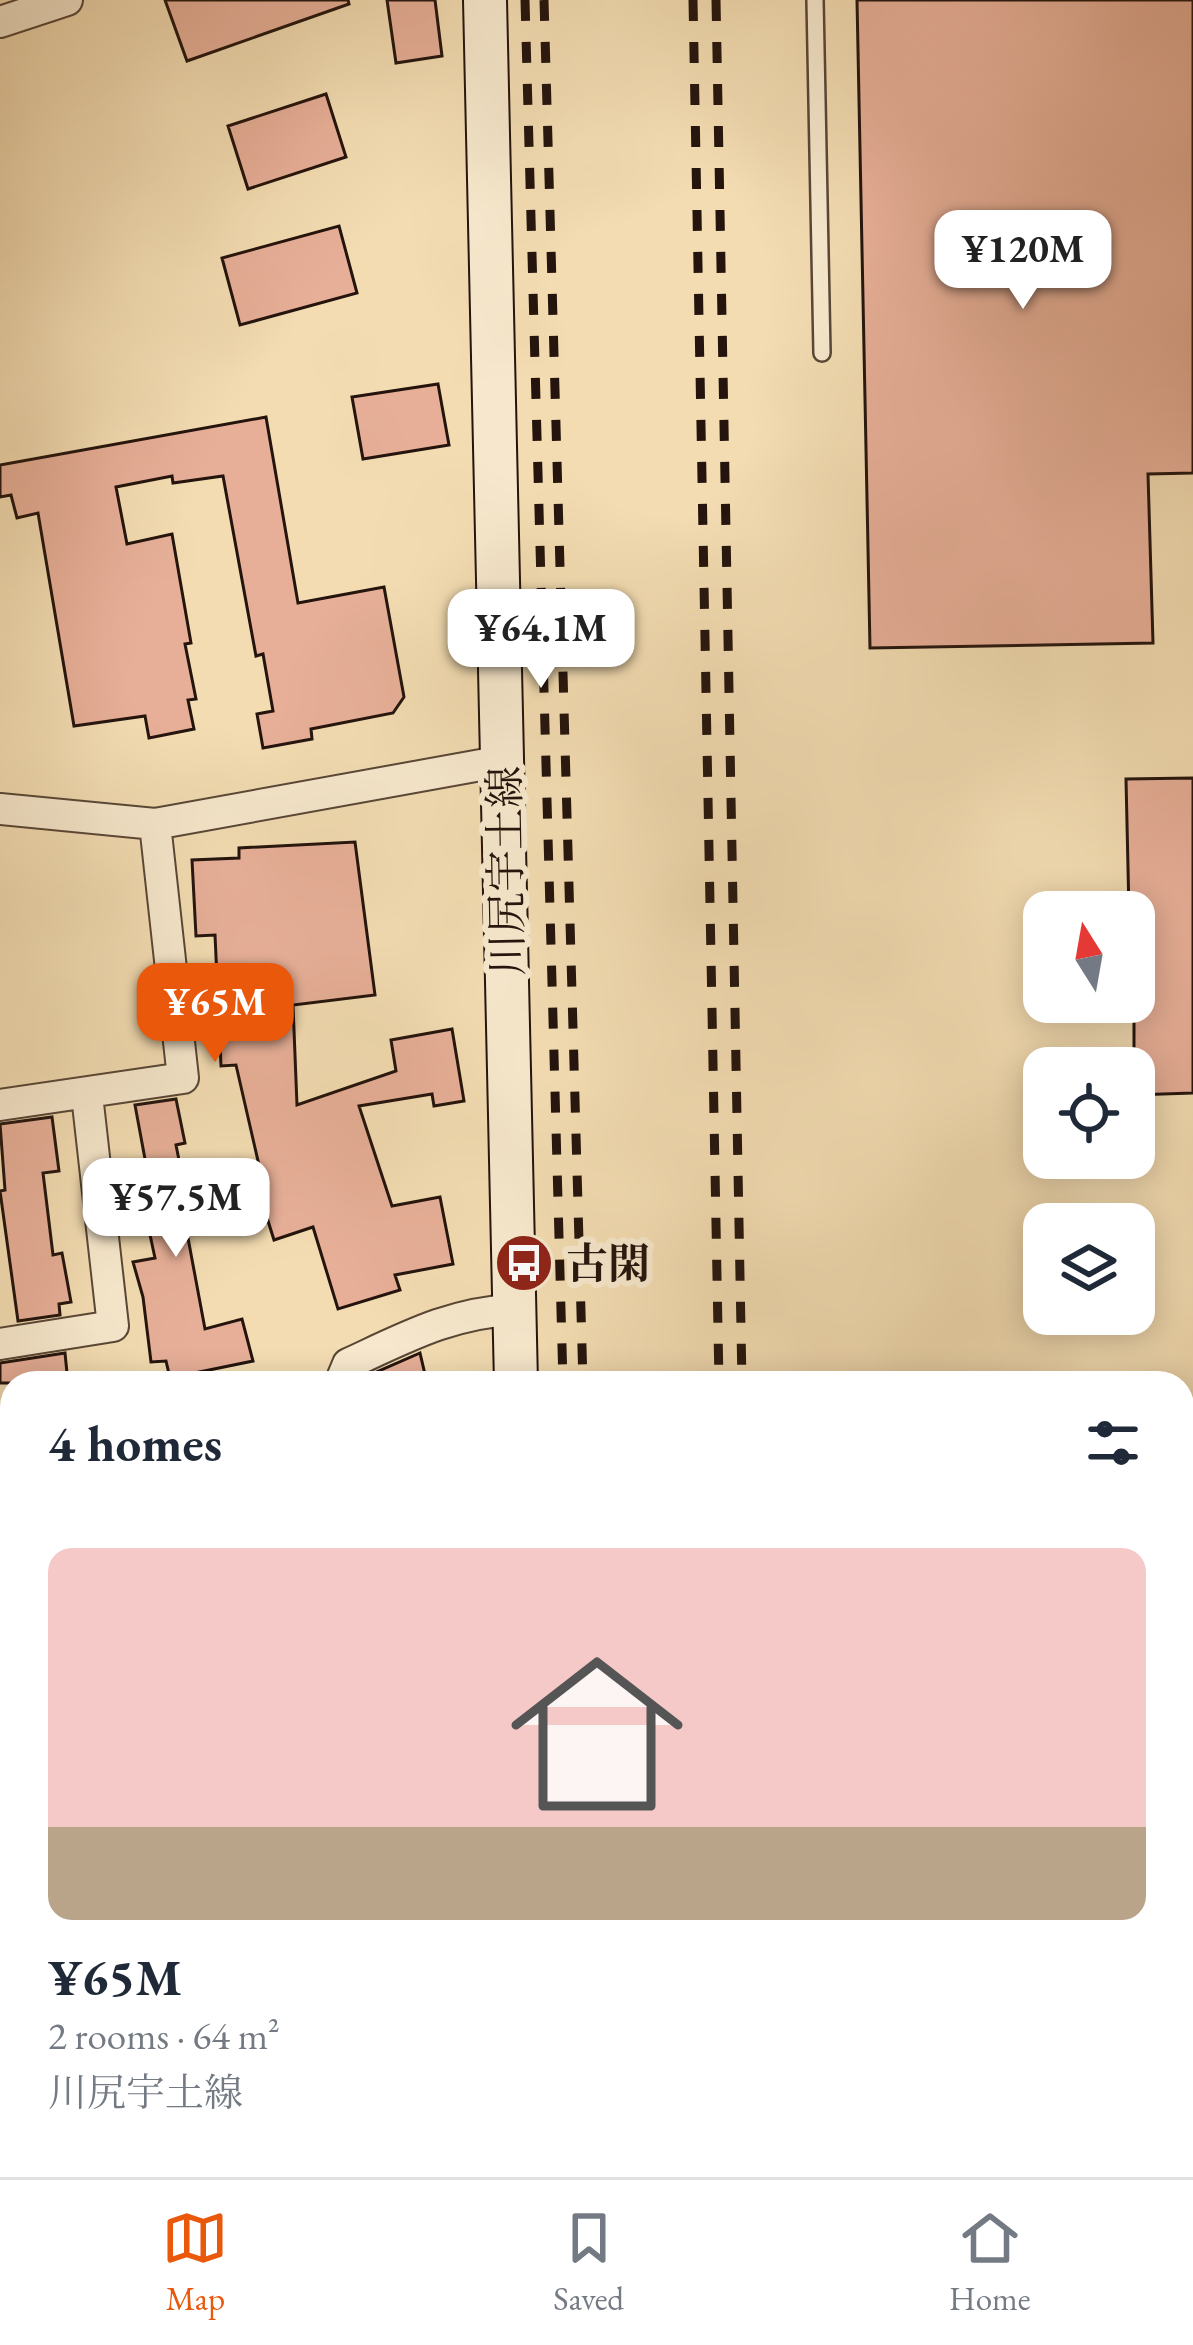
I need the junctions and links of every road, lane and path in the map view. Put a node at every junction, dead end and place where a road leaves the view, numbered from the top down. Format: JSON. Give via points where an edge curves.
{"nodes":[{"id":1,"x":67,"y":0,"type":"edge"},
{"id":2,"x":485,"y":0,"type":"edge"},
{"id":3,"x":815,"y":0,"type":"edge"},
{"id":4,"x":0,"y":22,"type":"edge"},
{"id":5,"x":822,"y":352,"type":"dead end"},
{"id":6,"x":503,"y":761,"type":"junction"},
{"id":7,"x":0,"y":809,"type":"edge"},
{"id":8,"x":155,"y":824,"type":"junction"},
{"id":9,"x":87,"y":1095,"type":"junction"},
{"id":10,"x":0,"y":1105,"type":"edge"},
{"id":11,"x":514,"y":1310,"type":"junction"},
{"id":12,"x":0,"y":1344,"type":"edge"},
{"id":13,"x":345,"y":1371,"type":"edge"},
{"id":14,"x":516,"y":1371,"type":"edge"}],
"edges":[{"from":1,"to":4,"type":"street"},
{"from":2,"to":6,"type":"main road","name":"川尻宇土線"},
{"from":3,"to":5,"type":"lane"},
{"from":6,"to":8,"type":"street"},
{"from":6,"to":11,"type":"main road","name":"川尻宇土線"},
{"from":7,"to":8,"type":"street"},
{"from":8,"to":9,"type":"street","via":[[183,1078]]},
{"from":9,"to":10,"type":"street"},
{"from":9,"to":12,"type":"street","via":[[113,1325]]},
{"from":11,"to":13,"type":"street","via":[[435,1324]]},
{"from":11,"to":14,"type":"main road","name":"川尻宇土線"}]}
